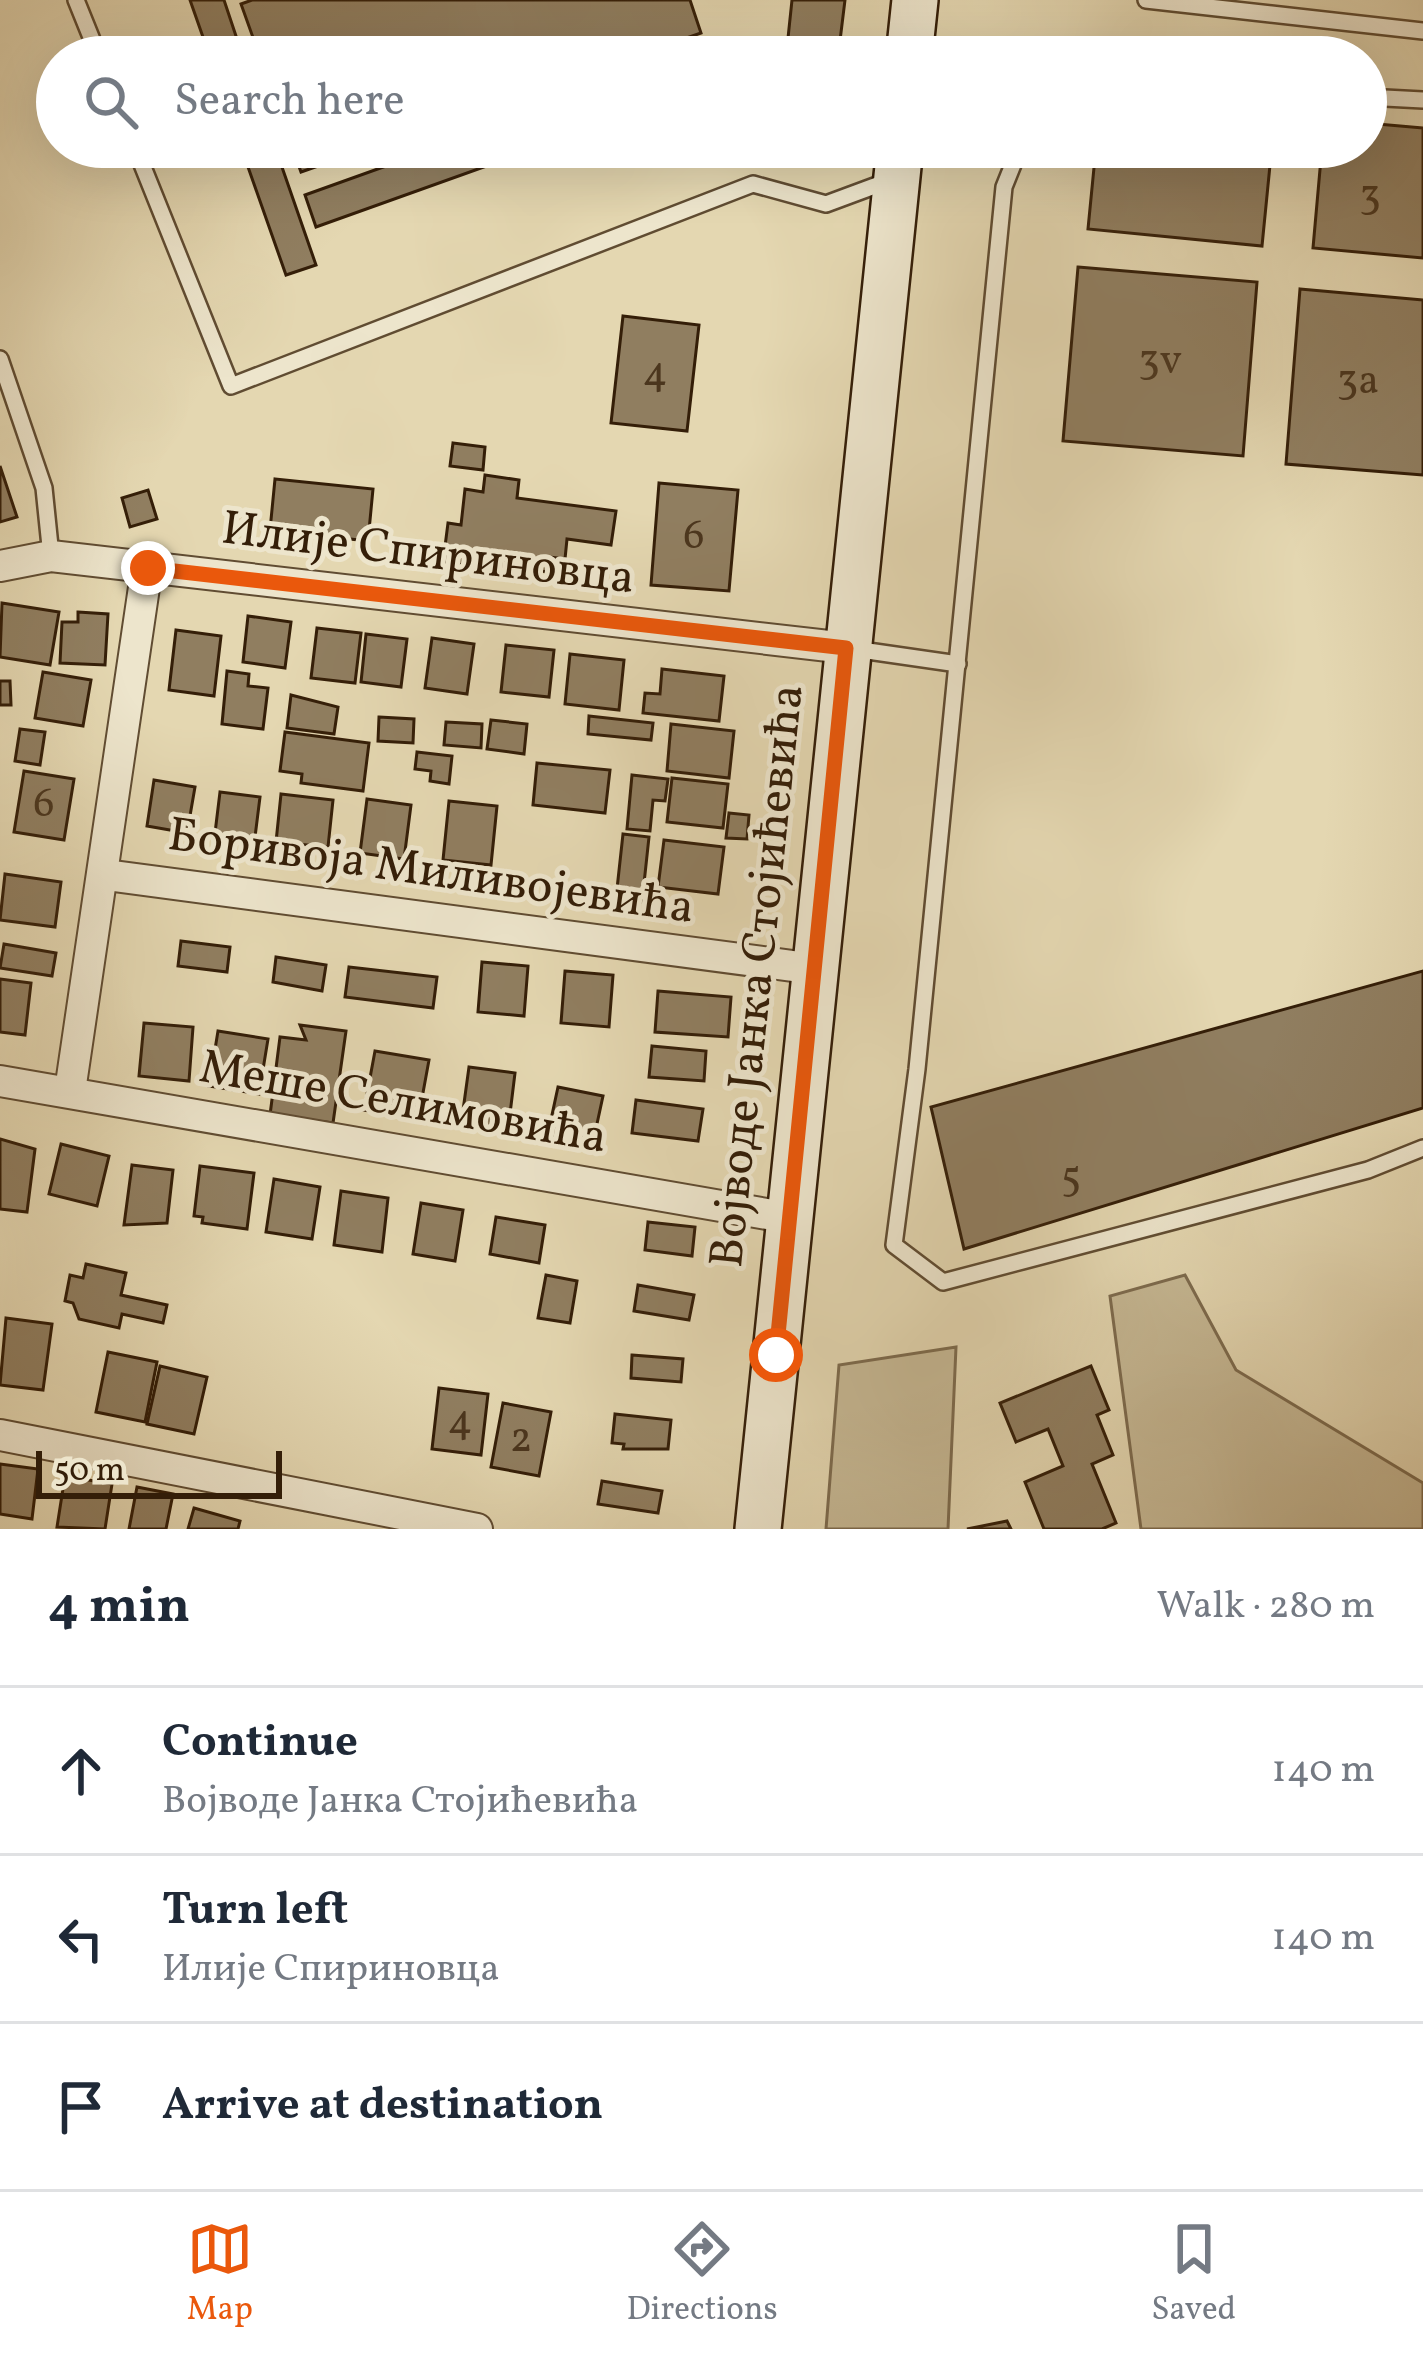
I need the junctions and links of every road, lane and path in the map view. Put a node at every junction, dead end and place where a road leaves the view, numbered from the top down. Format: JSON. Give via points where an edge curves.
{"nodes":[{"id":1,"x":76,"y":0,"type":"edge"},
{"id":2,"x":915,"y":0,"type":"edge"},
{"id":3,"x":1146,"y":0,"type":"edge"},
{"id":4,"x":1232,"y":6,"type":"edge"},
{"id":5,"x":1423,"y":31,"type":"edge"},
{"id":6,"x":91,"y":36,"type":"edge"},
{"id":7,"x":911,"y":36,"type":"edge"},
{"id":8,"x":1387,"y":98,"type":"edge"},
{"id":9,"x":1423,"y":100,"type":"edge"},
{"id":10,"x":143,"y":168,"type":"edge"},
{"id":11,"x":888,"y":168,"type":"edge"},
{"id":12,"x":897,"y":168,"type":"edge"},
{"id":13,"x":1012,"y":168,"type":"edge"},
{"id":14,"x":0,"y":358,"type":"edge"},
{"id":15,"x":52,"y":556,"type":"junction"},
{"id":16,"x":0,"y":566,"type":"edge"},
{"id":17,"x":148,"y":568,"type":"junction"},
{"id":18,"x":846,"y":648,"type":"junction"},
{"id":19,"x":958,"y":664,"type":"junction"},
{"id":20,"x":106,"y":875,"type":"junction"},
{"id":21,"x":815,"y":969,"type":"junction"},
{"id":22,"x":0,"y":1081,"type":"edge"},
{"id":23,"x":70,"y":1090,"type":"junction"},
{"id":24,"x":1423,"y":1148,"type":"edge"},
{"id":25,"x":790,"y":1218,"type":"junction"},
{"id":26,"x":0,"y":1435,"type":"edge"},
{"id":27,"x":477,"y":1529,"type":"edge"},
{"id":28,"x":758,"y":1529,"type":"edge"}],
"edges":[{"from":1,"to":6,"type":"lane"},
{"from":2,"to":7,"type":"street"},
{"from":3,"to":4,"type":"lane"},
{"from":4,"to":5,"type":"lane"},
{"from":8,"to":9,"type":"lane"},
{"from":10,"to":11,"type":"lane","via":[[231,386],[753,184],[826,204]]},
{"from":12,"to":18,"type":"street","name":"Војводе Јанка Стојићевића"},
{"from":13,"to":19,"type":"lane"},
{"from":14,"to":15,"type":"lane","via":[[44,488]]},
{"from":15,"to":16,"type":"street","name":"Илије Спириновца"},
{"from":15,"to":17,"type":"street","name":"Илије Спириновца"},
{"from":17,"to":18,"type":"street","name":"Илије Спириновца"},
{"from":17,"to":20,"type":"street"},
{"from":18,"to":19,"type":"lane"},
{"from":18,"to":21,"type":"street","name":"Војводе Јанка Стојићевића"},
{"from":19,"to":24,"type":"lane","via":[[894,1245],[943,1282],[1368,1170]]},
{"from":20,"to":21,"type":"street","name":"Боривоја Миливојевића"},
{"from":20,"to":23,"type":"street"},
{"from":21,"to":25,"type":"street","name":"Војводе Јанка Стојићевића"},
{"from":22,"to":23,"type":"street","name":"Меше Селимовића"},
{"from":23,"to":25,"type":"street","name":"Меше Селимовића"},
{"from":25,"to":28,"type":"street","name":"Војводе Јанка Стојићевића"},
{"from":26,"to":27,"type":"street"}]}
